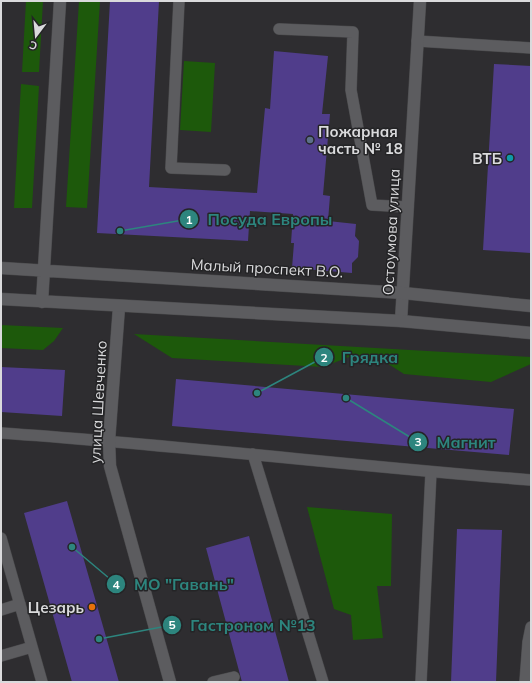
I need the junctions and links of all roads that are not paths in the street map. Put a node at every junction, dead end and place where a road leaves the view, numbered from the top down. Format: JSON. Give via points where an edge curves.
{"nodes":[{"id":1,"x":60,"y":1,"type":"edge"},
{"id":2,"x":179,"y":1,"type":"edge"},
{"id":3,"x":420,"y":1,"type":"edge"},
{"id":4,"x":279,"y":29,"type":"dead end"},
{"id":5,"x":417,"y":41,"type":"junction"},
{"id":6,"x":531,"y":48,"type":"edge"},
{"id":7,"x":225,"y":170,"type":"dead end"},
{"id":8,"x":408,"y":207,"type":"junction"},
{"id":9,"x":1,"y":268,"type":"edge"},
{"id":10,"x":44,"y":271,"type":"junction"},
{"id":11,"x":403,"y":293,"type":"junction"},
{"id":12,"x":1,"y":299,"type":"edge"},
{"id":13,"x":42,"y":302,"type":"junction"},
{"id":14,"x":119,"y":306,"type":"junction"},
{"id":15,"x":531,"y":306,"type":"edge"},
{"id":16,"x":402,"y":321,"type":"junction"},
{"id":17,"x":531,"y":333,"type":"edge"},
{"id":18,"x":1,"y":433,"type":"edge"},
{"id":19,"x":109,"y":441,"type":"junction"},
{"id":20,"x":253,"y":454,"type":"junction"},
{"id":21,"x":430,"y":472,"type":"junction"},
{"id":22,"x":531,"y":480,"type":"edge"},
{"id":23,"x":1,"y":538,"type":"edge"},
{"id":24,"x":20,"y":604,"type":"junction"},
{"id":25,"x":1,"y":610,"type":"edge"},
{"id":26,"x":531,"y":626,"type":"edge"},
{"id":27,"x":32,"y":647,"type":"junction"},
{"id":28,"x":1,"y":656,"type":"edge"},
{"id":29,"x":234,"y":676,"type":"dead end"},
{"id":30,"x":42,"y":682,"type":"edge"},
{"id":31,"x":170,"y":682,"type":"edge"},
{"id":32,"x":214,"y":682,"type":"edge"},
{"id":33,"x":323,"y":682,"type":"edge"},
{"id":34,"x":421,"y":682,"type":"edge"},
{"id":35,"x":525,"y":682,"type":"edge"}],
"edges":[{"from":1,"to":10,"type":"main road"},
{"from":2,"to":7,"type":"lane","via":[[171,168]]},
{"from":3,"to":5,"type":"main road","name":"Остоумова улица"},
{"from":4,"to":8,"type":"lane","via":[[353,32],[351,90],[372,205]]},
{"from":5,"to":6,"type":"lane"},
{"from":5,"to":8,"type":"main road","name":"Остоумова улица"},
{"from":8,"to":11,"type":"main road","name":"Остоумова улица"},
{"from":9,"to":10,"type":"main road","name":"Малый проспект В.О."},
{"from":10,"to":11,"type":"main road","name":"Малый проспект В.О."},
{"from":10,"to":13,"type":"main road"},
{"from":11,"to":15,"type":"main road","name":"Малый проспект В.О."},
{"from":11,"to":16,"type":"main road","name":"Остоумова улица"},
{"from":12,"to":13,"type":"main road"},
{"from":13,"to":14,"type":"main road"},
{"from":14,"to":16,"type":"main road"},
{"from":14,"to":19,"type":"main road","name":"улица Шевченко"},
{"from":16,"to":17,"type":"main road"},
{"from":18,"to":19,"type":"lane"},
{"from":19,"to":20,"type":"lane"},
{"from":19,"to":31,"type":"main road","name":"улица Шевченко","via":[[110,466]]},
{"from":20,"to":21,"type":"lane"},
{"from":20,"to":33,"type":"lane"},
{"from":21,"to":22,"type":"lane"},
{"from":21,"to":34,"type":"lane"},
{"from":23,"to":24,"type":"lane"},
{"from":24,"to":25,"type":"lane"},
{"from":24,"to":27,"type":"lane"},
{"from":26,"to":35,"type":"lane"},
{"from":27,"to":28,"type":"lane"},
{"from":27,"to":30,"type":"lane"},
{"from":29,"to":32,"type":"lane"}]}
